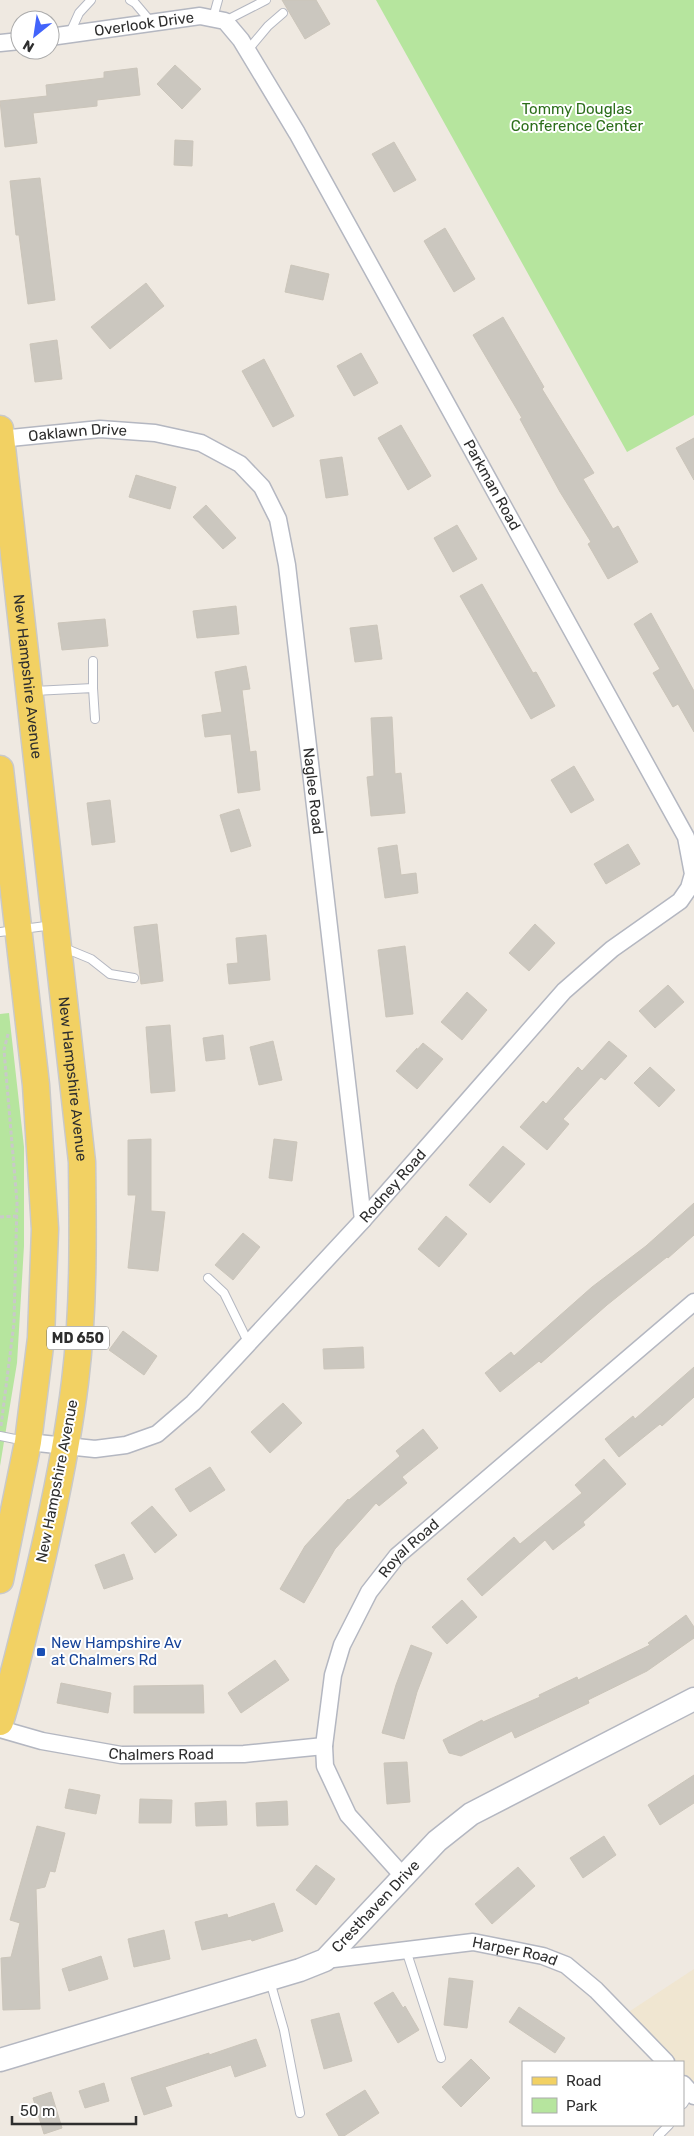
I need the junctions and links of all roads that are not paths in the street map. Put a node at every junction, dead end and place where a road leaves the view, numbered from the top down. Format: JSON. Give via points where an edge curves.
{"nodes":[{"id":1,"x":91,"y":0,"type":"edge"},
{"id":2,"x":130,"y":0,"type":"edge"},
{"id":3,"x":218,"y":0,"type":"edge"},
{"id":4,"x":266,"y":0,"type":"edge"},
{"id":5,"x":283,"y":13,"type":"dead end"},
{"id":6,"x":219,"y":20,"type":"junction"},
{"id":7,"x":152,"y":22,"type":"junction"},
{"id":8,"x":70,"y":34,"type":"junction"},
{"id":9,"x":60,"y":36,"type":"edge"},
{"id":10,"x":247,"y":51,"type":"junction"},
{"id":11,"x":155,"y":433,"type":"joint"},
{"id":12,"x":0,"y":435,"type":"edge"},
{"id":13,"x":93,"y":661,"type":"dead end"},
{"id":14,"x":93,"y":688,"type":"junction"},
{"id":15,"x":29,"y":691,"type":"junction"},
{"id":16,"x":95,"y":719,"type":"dead end"},
{"id":17,"x":0,"y":769,"type":"edge"},
{"id":18,"x":686,"y":837,"type":"joint"},
{"id":19,"x":9,"y":931,"type":"edge"},
{"id":20,"x":57,"y":935,"type":"junction"},
{"id":21,"x":134,"y":978,"type":"dead end"},
{"id":22,"x":364,"y":1220,"type":"junction"},
{"id":23,"x":208,"y":1278,"type":"dead end"},
{"id":24,"x":694,"y":1302,"type":"edge"},
{"id":25,"x":249,"y":1344,"type":"junction"},
{"id":26,"x":0,"y":1436,"type":"edge"},
{"id":27,"x":28,"y":1442,"type":"junction"},
{"id":28,"x":66,"y":1446,"type":"junction"},
{"id":29,"x":0,"y":1580,"type":"edge"},
{"id":30,"x":694,"y":1700,"type":"edge"},
{"id":31,"x":0,"y":1722,"type":"edge"},
{"id":32,"x":0,"y":1729,"type":"edge"},
{"id":33,"x":324,"y":1746,"type":"junction"},
{"id":34,"x":403,"y":1876,"type":"junction"},
{"id":35,"x":406,"y":1950,"type":"junction"},
{"id":36,"x":325,"y":1960,"type":"junction"},
{"id":37,"x":269,"y":1979,"type":"junction"},
{"id":38,"x":441,"y":2058,"type":"dead end"},
{"id":39,"x":0,"y":2060,"type":"edge"},
{"id":40,"x":665,"y":2061,"type":"edge"},
{"id":41,"x":300,"y":2113,"type":"dead end"},
{"id":42,"x":668,"y":2126,"type":"edge"},
{"id":43,"x":658,"y":2136,"type":"edge"}],
"edges":[{"from":1,"to":8,"type":"lane","via":[[79,13]]},
{"from":2,"to":7,"type":"lane"},
{"from":3,"to":6,"type":"lane"},
{"from":4,"to":6,"type":"lane"},
{"from":5,"to":10,"type":"lane"},
{"from":6,"to":7,"type":"street","name":"Overlook Drive","via":[[200,16]]},
{"from":6,"to":10,"type":"street"},
{"from":7,"to":8,"type":"street","name":"Overlook Drive"},
{"from":8,"to":9,"type":"street","name":"Overlook Drive"},
{"from":10,"to":18,"type":"street","name":"Parkman Road","via":[[297,133]]},
{"from":11,"to":12,"type":"street","name":"Oaklawn Drive","via":[[100,429]]},
{"from":11,"to":22,"type":"street","name":"Naglee Road","via":[[201,443],[240,464],[262,487],[278,518],[287,565]]},
{"from":12,"to":15,"type":"main road","name":"New Hampshire Avenue","number":"MD 650"},
{"from":13,"to":14,"type":"lane"},
{"from":14,"to":15,"type":"lane"},
{"from":14,"to":16,"type":"lane"},
{"from":15,"to":20,"type":"main road","name":"New Hampshire Avenue","number":"MD 650"},
{"from":17,"to":19,"type":"main road","number":"MD 650"},
{"from":18,"to":22,"type":"street","name":"Rodney Road","via":[[694,874],[680,901],[612,949],[564,991]]},
{"from":19,"to":20,"type":"lane"},
{"from":19,"to":27,"type":"main road","number":"MD 650","via":[[36,1085],[45,1229],[41,1338]]},
{"from":20,"to":21,"type":"lane","via":[[110,974]]},
{"from":20,"to":28,"type":"main road","name":"New Hampshire Avenue","number":"MD 650","via":[[82,1162],[80,1310]]},
{"from":22,"to":25,"type":"street","name":"Rodney Road"},
{"from":23,"to":25,"type":"lane","via":[[224,1293]]},
{"from":24,"to":33,"type":"street","name":"Royal Road","via":[[397,1556],[369,1592],[342,1645],[333,1675]]},
{"from":25,"to":28,"type":"street","name":"Rodney Road","via":[[193,1403],[157,1434],[126,1446],[95,1449]]},
{"from":26,"to":27,"type":"lane"},
{"from":27,"to":28,"type":"street","name":"Rodney Road"},
{"from":27,"to":29,"type":"main road","number":"MD 650"},
{"from":28,"to":31,"type":"main road","name":"New Hampshire Avenue","number":"MD 650","via":[[46,1546]]},
{"from":30,"to":34,"type":"street","name":"Cresthaven Drive","via":[[471,1814],[437,1841]]},
{"from":32,"to":33,"type":"street","name":"Chalmers Road","via":[[42,1741],[121,1755],[244,1754]]},
{"from":33,"to":34,"type":"street","name":"Royal Road","via":[[325,1766],[348,1815]]},
{"from":34,"to":36,"type":"street","name":"Cresthaven Drive"},
{"from":35,"to":36,"type":"street","name":"Harper Road"},
{"from":35,"to":38,"type":"lane"},
{"from":35,"to":40,"type":"street","name":"Harper Road","via":[[473,1942],[543,1956],[566,1965],[596,1990]]},
{"from":36,"to":37,"type":"street","name":"Cresthaven Drive"},
{"from":37,"to":39,"type":"street","name":"Cresthaven Drive"},
{"from":37,"to":41,"type":"lane","via":[[284,2030]]},
{"from":42,"to":43,"type":"lane"}]}
